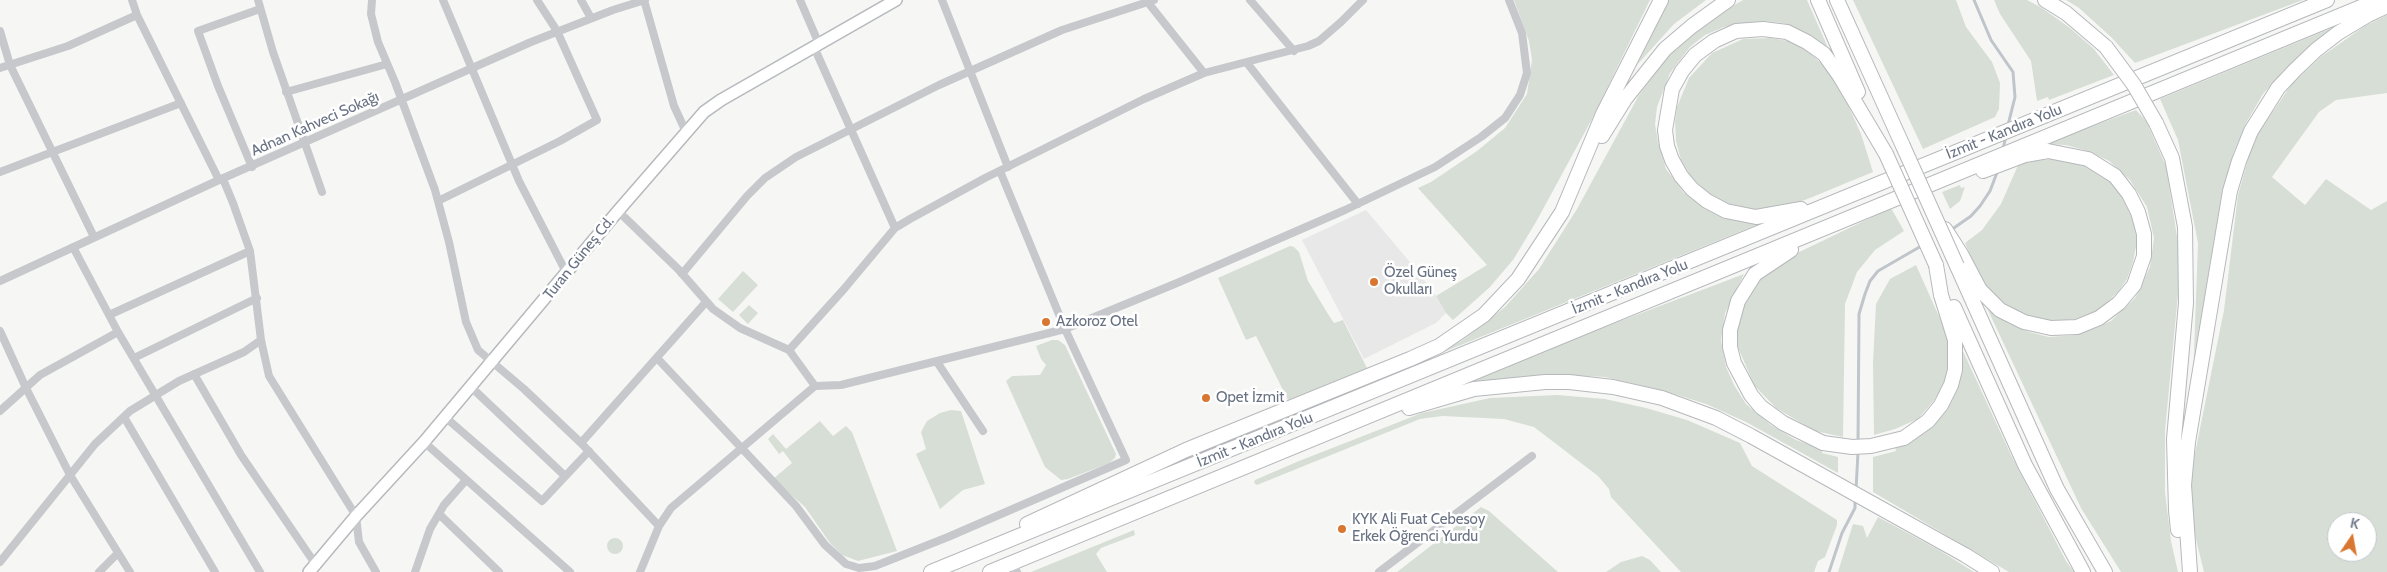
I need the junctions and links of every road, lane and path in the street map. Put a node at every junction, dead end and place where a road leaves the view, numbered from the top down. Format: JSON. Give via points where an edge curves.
{"nodes":[{"id":1,"x":132,"y":0,"type":"edge"},
{"id":2,"x":258,"y":0,"type":"edge"},
{"id":3,"x":372,"y":0,"type":"edge"},
{"id":4,"x":442,"y":0,"type":"edge"},
{"id":5,"x":537,"y":0,"type":"edge"},
{"id":6,"x":582,"y":0,"type":"edge"},
{"id":7,"x":644,"y":0,"type":"edge"},
{"id":8,"x":800,"y":0,"type":"edge"},
{"id":9,"x":896,"y":0,"type":"edge"},
{"id":10,"x":942,"y":0,"type":"edge"},
{"id":11,"x":1250,"y":0,"type":"edge"},
{"id":12,"x":1362,"y":0,"type":"edge"},
{"id":13,"x":1509,"y":0,"type":"edge"},
{"id":14,"x":1661,"y":0,"type":"edge"},
{"id":15,"x":1728,"y":0,"type":"edge"},
{"id":16,"x":1818,"y":0,"type":"edge"},
{"id":17,"x":1837,"y":0,"type":"edge"},
{"id":18,"x":2045,"y":0,"type":"edge"},
{"id":19,"x":2327,"y":0,"type":"edge"},
{"id":20,"x":2378,"y":0,"type":"edge"},
{"id":21,"x":1149,"y":1,"type":"edge"},
{"id":22,"x":1354,"y":3,"type":"edge"},
{"id":23,"x":2387,"y":6,"type":"edge"},
{"id":24,"x":260,"y":8,"type":"junction"},
{"id":25,"x":137,"y":15,"type":"junction"},
{"id":26,"x":590,"y":18,"type":"junction"},
{"id":27,"x":0,"y":31,"type":"edge"},
{"id":28,"x":557,"y":31,"type":"junction"},
{"id":29,"x":817,"y":45,"type":"junction"},
{"id":30,"x":1294,"y":51,"type":"junction"},
{"id":31,"x":1247,"y":63,"type":"junction"},
{"id":32,"x":387,"y":64,"type":"junction"},
{"id":33,"x":10,"y":65,"type":"junction"},
{"id":34,"x":0,"y":68,"type":"edge"},
{"id":35,"x":470,"y":69,"type":"junction"},
{"id":36,"x":972,"y":71,"type":"junction"},
{"id":37,"x":1204,"y":74,"type":"junction"},
{"id":38,"x":286,"y":92,"type":"junction"},
{"id":39,"x":402,"y":100,"type":"junction"},
{"id":40,"x":181,"y":103,"type":"junction"},
{"id":41,"x":850,"y":131,"type":"junction"},
{"id":42,"x":686,"y":132,"type":"junction"},
{"id":43,"x":305,"y":143,"type":"junction"},
{"id":44,"x":52,"y":151,"type":"junction"},
{"id":45,"x":1886,"y":154,"type":"junction"},
{"id":46,"x":512,"y":164,"type":"junction"},
{"id":47,"x":252,"y":167,"type":"junction"},
{"id":48,"x":1008,"y":167,"type":"junction"},
{"id":49,"x":1582,"y":168,"type":"junction"},
{"id":50,"x":1000,"y":171,"type":"junction"},
{"id":51,"x":0,"y":172,"type":"edge"},
{"id":52,"x":1960,"y":176,"type":"junction"},
{"id":53,"x":221,"y":180,"type":"junction"},
{"id":54,"x":322,"y":192,"type":"dead end"},
{"id":55,"x":1843,"y":199,"type":"junction"},
{"id":56,"x":438,"y":201,"type":"junction"},
{"id":57,"x":1358,"y":204,"type":"junction"},
{"id":58,"x":618,"y":210,"type":"junction"},
{"id":59,"x":1850,"y":217,"type":"junction"},
{"id":60,"x":894,"y":228,"type":"junction"},
{"id":61,"x":94,"y":237,"type":"junction"},
{"id":62,"x":73,"y":247,"type":"junction"},
{"id":63,"x":250,"y":252,"type":"junction"},
{"id":64,"x":1961,"y":264,"type":"junction"},
{"id":65,"x":1936,"y":265,"type":"junction"},
{"id":66,"x":567,"y":274,"type":"junction"},
{"id":67,"x":682,"y":274,"type":"junction"},
{"id":68,"x":0,"y":281,"type":"edge"},
{"id":69,"x":257,"y":298,"type":"junction"},
{"id":70,"x":706,"y":302,"type":"junction"},
{"id":71,"x":109,"y":315,"type":"junction"},
{"id":72,"x":1065,"y":329,"type":"junction"},
{"id":73,"x":0,"y":331,"type":"edge"},
{"id":74,"x":118,"y":332,"type":"junction"},
{"id":75,"x":261,"y":340,"type":"junction"},
{"id":76,"x":789,"y":350,"type":"junction"},
{"id":77,"x":134,"y":358,"type":"junction"},
{"id":78,"x":656,"y":358,"type":"junction"},
{"id":79,"x":491,"y":362,"type":"junction"},
{"id":80,"x":937,"y":362,"type":"junction"},
{"id":81,"x":194,"y":374,"type":"junction"},
{"id":82,"x":815,"y":386,"type":"junction"},
{"id":83,"x":471,"y":387,"type":"junction"},
{"id":84,"x":26,"y":388,"type":"junction"},
{"id":85,"x":156,"y":394,"type":"junction"},
{"id":86,"x":0,"y":411,"type":"edge"},
{"id":87,"x":124,"y":417,"type":"junction"},
{"id":88,"x":445,"y":417,"type":"junction"},
{"id":89,"x":983,"y":431,"type":"dead end"},
{"id":90,"x":424,"y":442,"type":"junction"},
{"id":91,"x":1302,"y":442,"type":"junction"},
{"id":92,"x":581,"y":443,"type":"junction"},
{"id":93,"x":740,"y":449,"type":"junction"},
{"id":94,"x":589,"y":451,"type":"junction"},
{"id":95,"x":1532,"y":456,"type":"dead end"},
{"id":96,"x":70,"y":475,"type":"junction"},
{"id":97,"x":565,"y":476,"type":"junction"},
{"id":98,"x":466,"y":480,"type":"junction"},
{"id":99,"x":439,"y":514,"type":"junction"},
{"id":100,"x":356,"y":516,"type":"junction"},
{"id":101,"x":658,"y":526,"type":"junction"},
{"id":102,"x":118,"y":553,"type":"junction"},
{"id":103,"x":0,"y":562,"type":"edge"},
{"id":104,"x":313,"y":568,"type":"edge"},
{"id":105,"x":1014,"y":568,"type":"edge"},
{"id":106,"x":99,"y":572,"type":"edge"},
{"id":107,"x":130,"y":572,"type":"edge"},
{"id":108,"x":215,"y":572,"type":"edge"},
{"id":109,"x":260,"y":572,"type":"edge"},
{"id":110,"x":376,"y":572,"type":"edge"},
{"id":111,"x":415,"y":572,"type":"edge"},
{"id":112,"x":498,"y":572,"type":"edge"},
{"id":113,"x":570,"y":572,"type":"edge"},
{"id":114,"x":640,"y":572,"type":"edge"},
{"id":115,"x":930,"y":572,"type":"edge"},
{"id":116,"x":990,"y":572,"type":"edge"},
{"id":117,"x":1379,"y":572,"type":"edge"},
{"id":118,"x":1992,"y":572,"type":"edge"},
{"id":119,"x":2083,"y":572,"type":"edge"},
{"id":120,"x":2105,"y":572,"type":"edge"},
{"id":121,"x":2188,"y":572,"type":"edge"}],
"edges":[{"from":1,"to":25,"type":"street"},
{"from":2,"to":24,"type":"street"},
{"from":3,"to":32,"type":"street","via":[[371,14]]},
{"from":4,"to":35,"type":"street"},
{"from":5,"to":28,"type":"street"},
{"from":6,"to":26,"type":"street"},
{"from":7,"to":26,"type":"street","name":"Adnan Kahveci Sokağı"},
{"from":7,"to":42,"type":"street","via":[[674,106]]},
{"from":8,"to":29,"type":"street"},
{"from":9,"to":29,"type":"main road","name":"Turan Güneş Cd."},
{"from":10,"to":36,"type":"street"},
{"from":11,"to":30,"type":"street"},
{"from":12,"to":22,"type":"street"},
{"from":13,"to":57,"type":"street","via":[[1522,33],[1528,73],[1520,95],[1505,118],[1481,138],[1435,167]]},
{"from":14,"to":49,"type":"highway","via":[[1603,114]]},
{"from":15,"to":49,"type":"highway","via":[[1665,49],[1624,99]]},
{"from":16,"to":45,"type":"highway"},
{"from":17,"to":64,"type":"highway","bridge":true,"via":[[1930,206]]},
{"from":18,"to":121,"type":"highway","bridge":true,"via":[[2066,13],[2106,47],[2134,85],[2172,158],[2185,227],[2186,303],[2174,439],[2176,510]]},
{"from":19,"to":55,"type":"highway","name":"İzmit - Kandıra Yolu"},
{"from":20,"to":52,"type":"highway","name":"İzmit - Kandıra Yolu","via":[[2033,141]]},
{"from":21,"to":36,"type":"street","via":[[1062,30]]},
{"from":21,"to":37,"type":"street"},
{"from":22,"to":30,"type":"street","via":[[1319,41]]},
{"from":23,"to":121,"type":"highway","via":[[2338,33],[2295,70],[2278,88],[2263,112],[2239,161],[2230,191],[2188,442],[2184,485]]},
{"from":24,"to":38,"type":"street"},
{"from":24,"to":47,"type":"street","via":[[198,31]]},
{"from":25,"to":33,"type":"street","via":[[68,46]]},
{"from":25,"to":40,"type":"street"},
{"from":26,"to":28,"type":"street","name":"Adnan Kahveci Sokağı"},
{"from":27,"to":33,"type":"street"},
{"from":28,"to":35,"type":"street","name":"Adnan Kahveci Sokağı"},
{"from":28,"to":46,"type":"street","via":[[597,120]]},
{"from":29,"to":41,"type":"street"},
{"from":29,"to":42,"type":"main road","name":"Turan Güneş Cd.","via":[[721,100],[704,112]]},
{"from":30,"to":31,"type":"street"},
{"from":31,"to":37,"type":"street"},
{"from":31,"to":57,"type":"street"},
{"from":32,"to":38,"type":"street"},
{"from":32,"to":39,"type":"street"},
{"from":33,"to":34,"type":"street"},
{"from":33,"to":44,"type":"street"},
{"from":35,"to":39,"type":"street","name":"Adnan Kahveci Sokağı"},
{"from":35,"to":46,"type":"street"},
{"from":36,"to":41,"type":"street"},
{"from":36,"to":48,"type":"street"},
{"from":37,"to":48,"type":"street","via":[[1144,99]]},
{"from":38,"to":43,"type":"street"},
{"from":39,"to":43,"type":"street","name":"Adnan Kahveci Sokağı"},
{"from":39,"to":56,"type":"street"},
{"from":40,"to":44,"type":"street"},
{"from":40,"to":53,"type":"street"},
{"from":41,"to":60,"type":"street"},
{"from":41,"to":67,"type":"street","via":[[796,157],[765,178]]},
{"from":42,"to":58,"type":"main road","name":"Turan Güneş Cd."},
{"from":43,"to":47,"type":"street","name":"Adnan Kahveci Sokağı"},
{"from":43,"to":54,"type":"street"},
{"from":44,"to":51,"type":"street"},
{"from":44,"to":61,"type":"street"},
{"from":45,"to":55,"type":"highway","via":[[1839,75],[1824,54],[1807,42],[1787,32],[1763,29],[1736,31],[1695,55],[1672,89],[1665,130],[1672,160],[1692,189],[1726,211],[1756,216]]},
{"from":45,"to":65,"type":"highway","bridge":true},
{"from":46,"to":56,"type":"street"},
{"from":46,"to":66,"type":"street"},
{"from":47,"to":53,"type":"street","name":"Adnan Kahveci Sokağı"},
{"from":48,"to":50,"type":"street"},
{"from":49,"to":115,"type":"highway","via":[[1562,212],[1518,279],[1484,315],[1438,346],[1136,472]]},
{"from":50,"to":60,"type":"street"},
{"from":50,"to":72,"type":"street"},
{"from":52,"to":59,"type":"highway","name":"İzmit - Kandıra Yolu","via":[[1927,184]]},
{"from":52,"to":64,"type":"highway","via":[[2048,151],[2088,158],[2115,176],[2129,194],[2144,234],[2144,256],[2134,285],[2119,303],[2099,318],[2078,327],[2051,328],[2024,322],[2000,310]]},
{"from":53,"to":61,"type":"street","name":"Adnan Kahveci Sokağı"},
{"from":53,"to":63,"type":"street","via":[[234,203]]},
{"from":55,"to":115,"type":"highway","name":"İzmit - Kandıra Yolu"},
{"from":56,"to":79,"type":"street","via":[[466,322],[478,350]]},
{"from":57,"to":72,"type":"street","via":[[1177,284]]},
{"from":58,"to":66,"type":"main road","name":"Turan Güneş Cd."},
{"from":58,"to":67,"type":"street"},
{"from":59,"to":65,"type":"highway","via":[[1773,260],[1755,274],[1738,300],[1730,330],[1734,363],[1761,407],[1783,423],[1823,443],[1852,447],[1904,438],[1928,421],[1948,392],[1955,370],[1955,340],[1941,295]]},
{"from":59,"to":91,"type":"highway","name":"İzmit - Kandıra Yolu"},
{"from":60,"to":76,"type":"street"},
{"from":61,"to":62,"type":"street","name":"Adnan Kahveci Sokağı"},
{"from":62,"to":68,"type":"street","name":"Adnan Kahveci Sokağı"},
{"from":62,"to":71,"type":"street"},
{"from":63,"to":69,"type":"street"},
{"from":63,"to":71,"type":"street"},
{"from":64,"to":120,"type":"highway","via":[[2057,489]]},
{"from":65,"to":119,"type":"highway","via":[[2025,465]]},
{"from":66,"to":79,"type":"main road","name":"Turan Güneş Cd."},
{"from":67,"to":70,"type":"street"},
{"from":69,"to":75,"type":"street"},
{"from":69,"to":77,"type":"street"},
{"from":70,"to":76,"type":"street","via":[[740,328]]},
{"from":70,"to":78,"type":"street"},
{"from":71,"to":74,"type":"street"},
{"from":72,"to":80,"type":"street"},
{"from":72,"to":93,"type":"street","via":[[1126,460],[875,566],[859,568],[836,556],[796,506]]},
{"from":73,"to":84,"type":"street"},
{"from":74,"to":77,"type":"street"},
{"from":74,"to":84,"type":"street","via":[[40,376]]},
{"from":75,"to":81,"type":"street","via":[[244,352]]},
{"from":75,"to":100,"type":"street","via":[[269,376]]},
{"from":76,"to":82,"type":"street"},
{"from":77,"to":85,"type":"street"},
{"from":78,"to":92,"type":"street"},
{"from":78,"to":93,"type":"street"},
{"from":79,"to":83,"type":"main road","name":"Turan Güneş Cd."},
{"from":79,"to":92,"type":"street"},
{"from":80,"to":82,"type":"street","via":[[841,385]]},
{"from":80,"to":89,"type":"street"},
{"from":81,"to":85,"type":"street"},
{"from":81,"to":104,"type":"street"},
{"from":82,"to":93,"type":"street"},
{"from":83,"to":88,"type":"main road","name":"Turan Güneş Cd."},
{"from":83,"to":97,"type":"street"},
{"from":84,"to":86,"type":"street"},
{"from":84,"to":96,"type":"street"},
{"from":85,"to":87,"type":"street"},
{"from":85,"to":109,"type":"street"},
{"from":87,"to":96,"type":"street","via":[[95,444]]},
{"from":87,"to":108,"type":"street"},
{"from":88,"to":90,"type":"main road","name":"Turan Güneş Cd."},
{"from":88,"to":97,"type":"street","via":[[542,501]]},
{"from":90,"to":98,"type":"street"},
{"from":90,"to":100,"type":"main road","name":"Turan Güneş Cd."},
{"from":91,"to":105,"type":"highway","name":"İzmit - Kandıra Yolu"},
{"from":91,"to":118,"type":"highway","via":[[1334,436],[1416,405],[1474,389],[1570,382],[1613,387],[1687,407],[1751,436]]},
{"from":92,"to":94,"type":"street"},
{"from":93,"to":101,"type":"street","via":[[671,508]]},
{"from":94,"to":97,"type":"street"},
{"from":94,"to":101,"type":"street"},
{"from":95,"to":117,"type":"street"},
{"from":96,"to":102,"type":"street"},
{"from":96,"to":103,"type":"street"},
{"from":98,"to":99,"type":"street"},
{"from":98,"to":113,"type":"street"},
{"from":99,"to":111,"type":"street","via":[[430,528]]},
{"from":99,"to":112,"type":"street"},
{"from":100,"to":104,"type":"main road","name":"Turan Güneş Cd."},
{"from":100,"to":110,"type":"street","via":[[360,542]]},
{"from":101,"to":114,"type":"street"},
{"from":102,"to":106,"type":"street"},
{"from":102,"to":107,"type":"street"},
{"from":105,"to":116,"type":"highway","name":"İzmit - Kandıra Yolu"}]}
